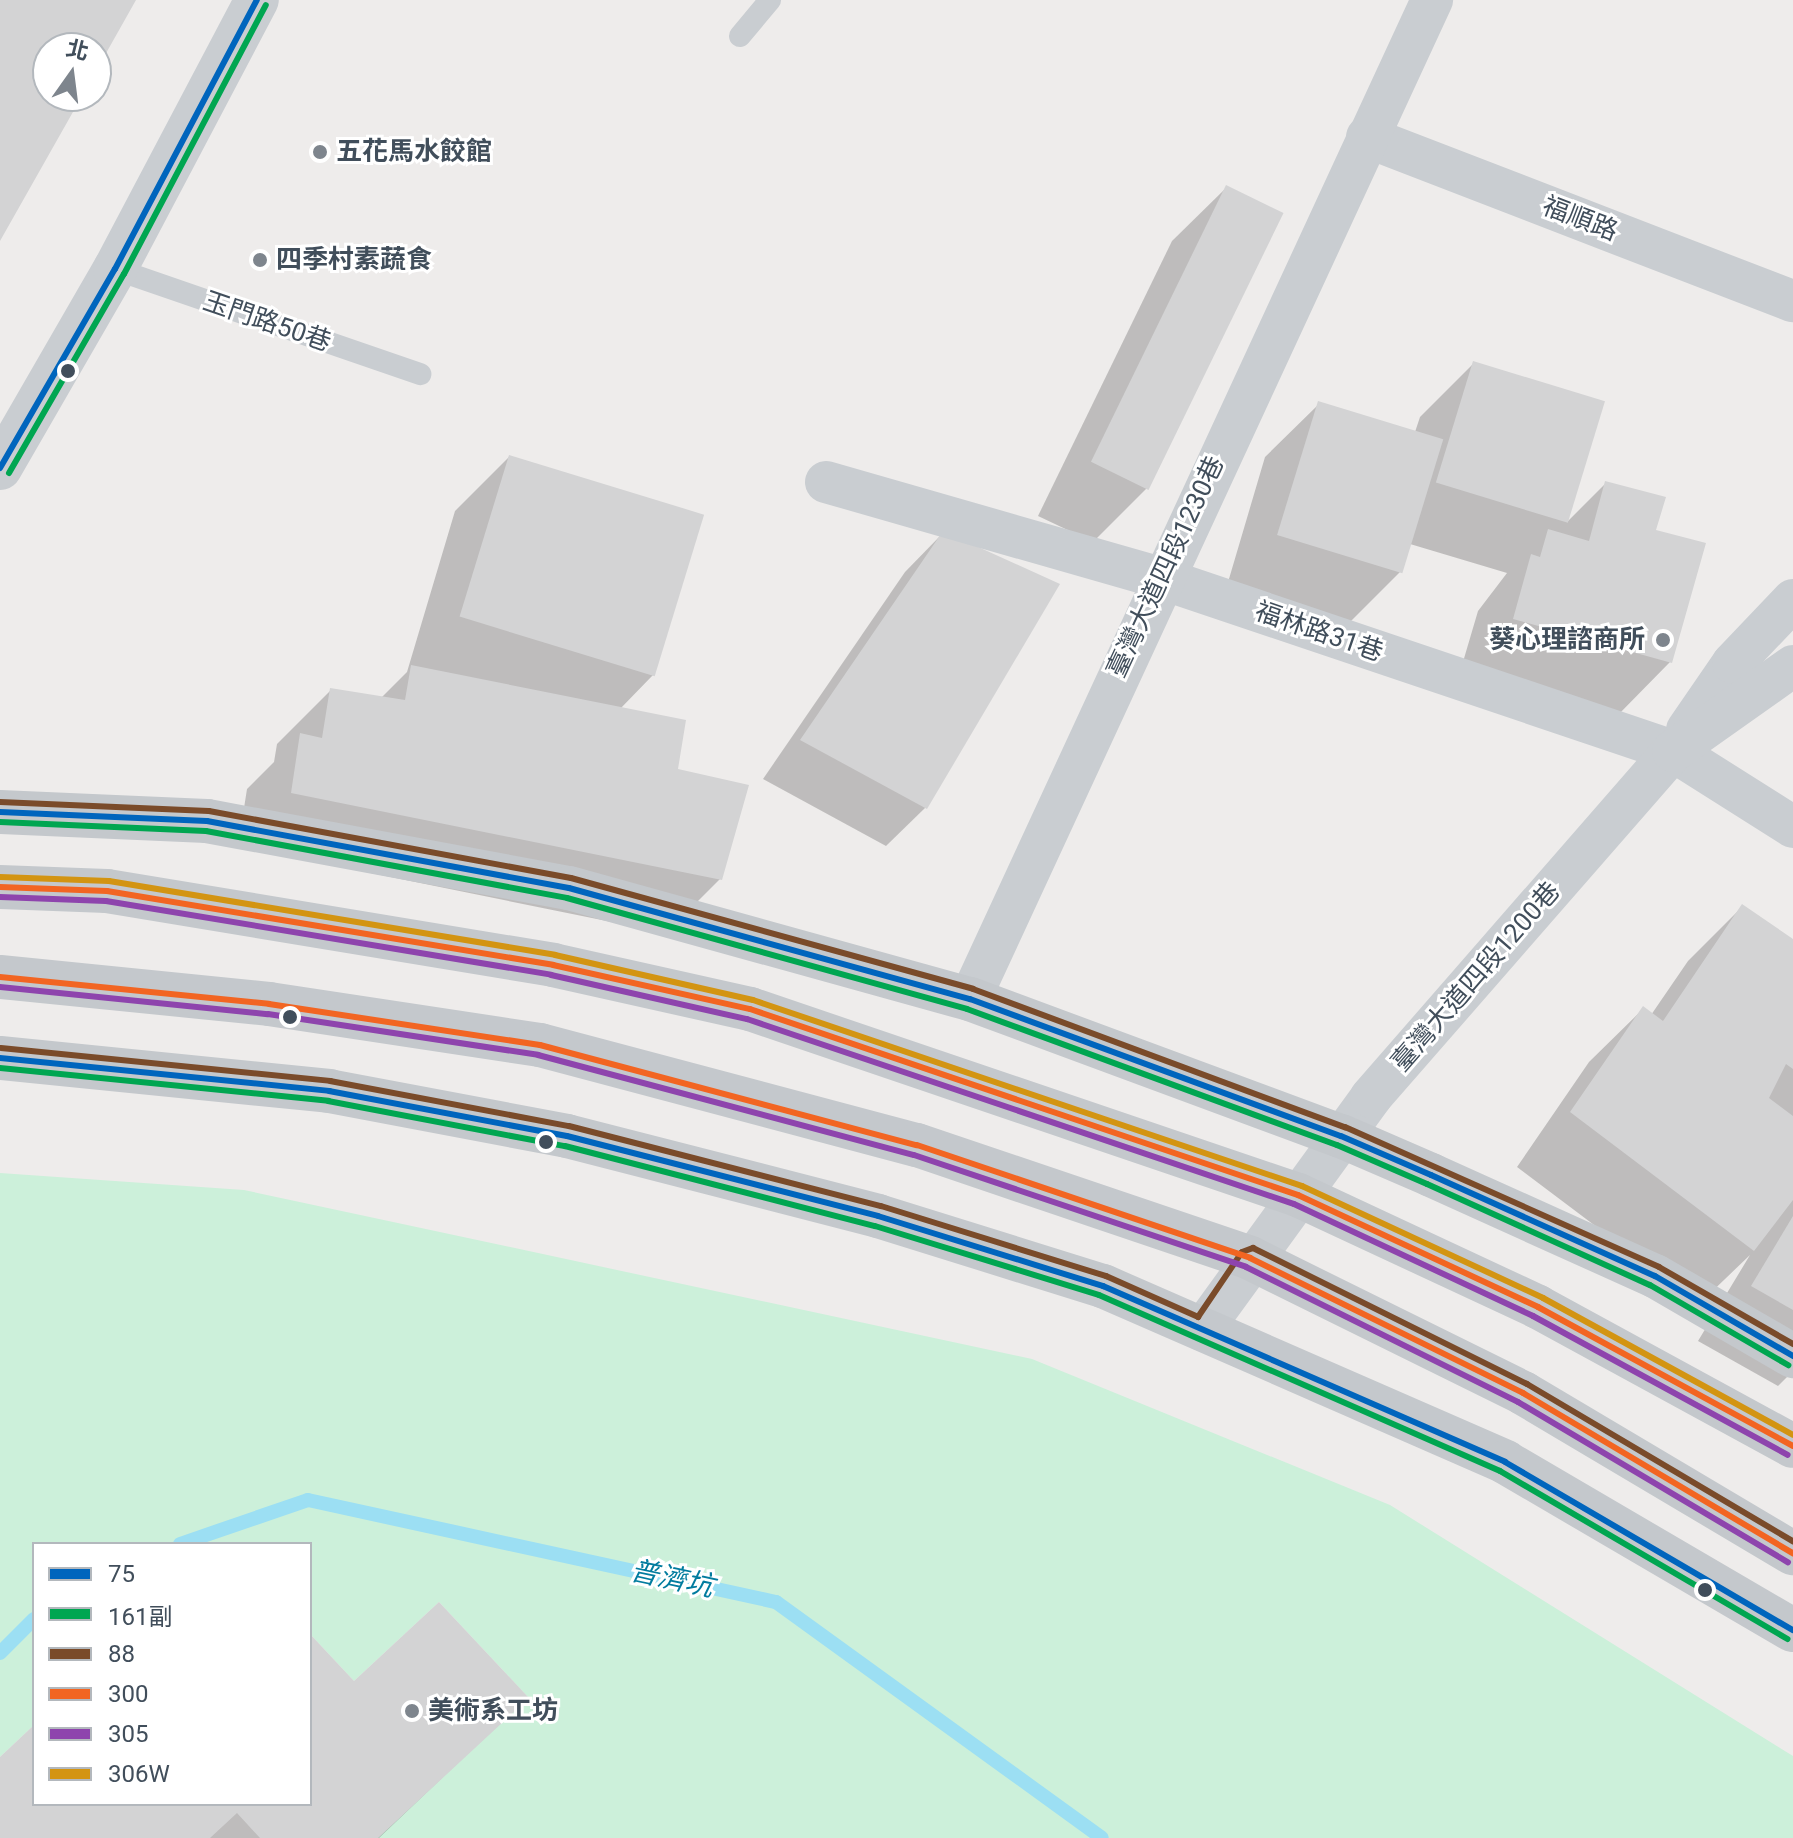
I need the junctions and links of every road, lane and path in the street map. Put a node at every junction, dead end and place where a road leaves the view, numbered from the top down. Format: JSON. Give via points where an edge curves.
{"nodes":[{"id":1,"x":257,"y":0,"type":"edge"},
{"id":2,"x":770,"y":0,"type":"edge"},
{"id":3,"x":1432,"y":0,"type":"edge"},
{"id":4,"x":740,"y":36,"type":"dead end"},
{"id":5,"x":1367,"y":137,"type":"junction"},
{"id":6,"x":115,"y":269,"type":"junction"},
{"id":7,"x":1793,"y":301,"type":"edge"},
{"id":8,"x":420,"y":374,"type":"dead end"},
{"id":9,"x":0,"y":468,"type":"edge"},
{"id":10,"x":826,"y":482,"type":"dead end"},
{"id":11,"x":1160,"y":578,"type":"junction"},
{"id":12,"x":1793,"y":600,"type":"edge"},
{"id":13,"x":1793,"y":666,"type":"edge"},
{"id":14,"x":1673,"y":751,"type":"junction"},
{"id":15,"x":0,"y":812,"type":"edge"},
{"id":16,"x":1793,"y":827,"type":"edge"},
{"id":17,"x":0,"y":887,"type":"edge"},
{"id":18,"x":0,"y":977,"type":"edge"},
{"id":19,"x":970,"y":999,"type":"junction"},
{"id":20,"x":0,"y":1058,"type":"edge"},
{"id":21,"x":1341,"y":1136,"type":"junction"},
{"id":22,"x":1298,"y":1195,"type":"junction"},
{"id":23,"x":1250,"y":1258,"type":"junction"},
{"id":24,"x":1202,"y":1330,"type":"junction"},
{"id":25,"x":1793,"y":1356,"type":"edge"},
{"id":26,"x":1793,"y":1446,"type":"edge"},
{"id":27,"x":1793,"y":1553,"type":"edge"},
{"id":28,"x":1793,"y":1630,"type":"edge"}],
"edges":[{"from":1,"to":6,"type":"street"},
{"from":2,"to":4,"type":"lane"},
{"from":3,"to":5,"type":"street","name":"臺灣大道四段1230巷"},
{"from":5,"to":7,"type":"street","name":"福順路"},
{"from":5,"to":11,"type":"street","name":"臺灣大道四段1230巷"},
{"from":6,"to":8,"type":"lane","name":"玉門路50巷"},
{"from":6,"to":9,"type":"street"},
{"from":10,"to":11,"type":"street","name":"福林路31巷"},
{"from":11,"to":14,"type":"street","name":"福林路31巷"},
{"from":11,"to":19,"type":"street","name":"臺灣大道四段1230巷"},
{"from":12,"to":14,"type":"street","via":[[1733,663]]},
{"from":13,"to":14,"type":"street","name":"臺灣大道四段1200巷"},
{"from":14,"to":16,"type":"street","name":"福林路31巷"},
{"from":14,"to":21,"type":"street","name":"臺灣大道四段1200巷"},
{"from":15,"to":19,"type":"main road","via":[[207,821],[569,888]]},
{"from":17,"to":22,"type":"main road","via":[[107,891],[553,965],[750,1009]]},
{"from":18,"to":23,"type":"main road","via":[[269,1004],[540,1045],[917,1145]]},
{"from":19,"to":21,"type":"main road"},
{"from":20,"to":24,"type":"main road","via":[[329,1091],[567,1136],[878,1216],[1103,1286]]},
{"from":21,"to":22,"type":"street","name":"臺灣大道四段1200巷"},
{"from":21,"to":25,"type":"main road","via":[[1655,1276]]},
{"from":22,"to":23,"type":"street","name":"臺灣大道四段1200巷"},
{"from":22,"to":26,"type":"main road","via":[[1538,1307]]},
{"from":23,"to":24,"type":"street","name":"臺灣大道四段1200巷"},
{"from":23,"to":27,"type":"main road","via":[[1523,1393]]},
{"from":24,"to":28,"type":"main road","via":[[1505,1462]]}]}
